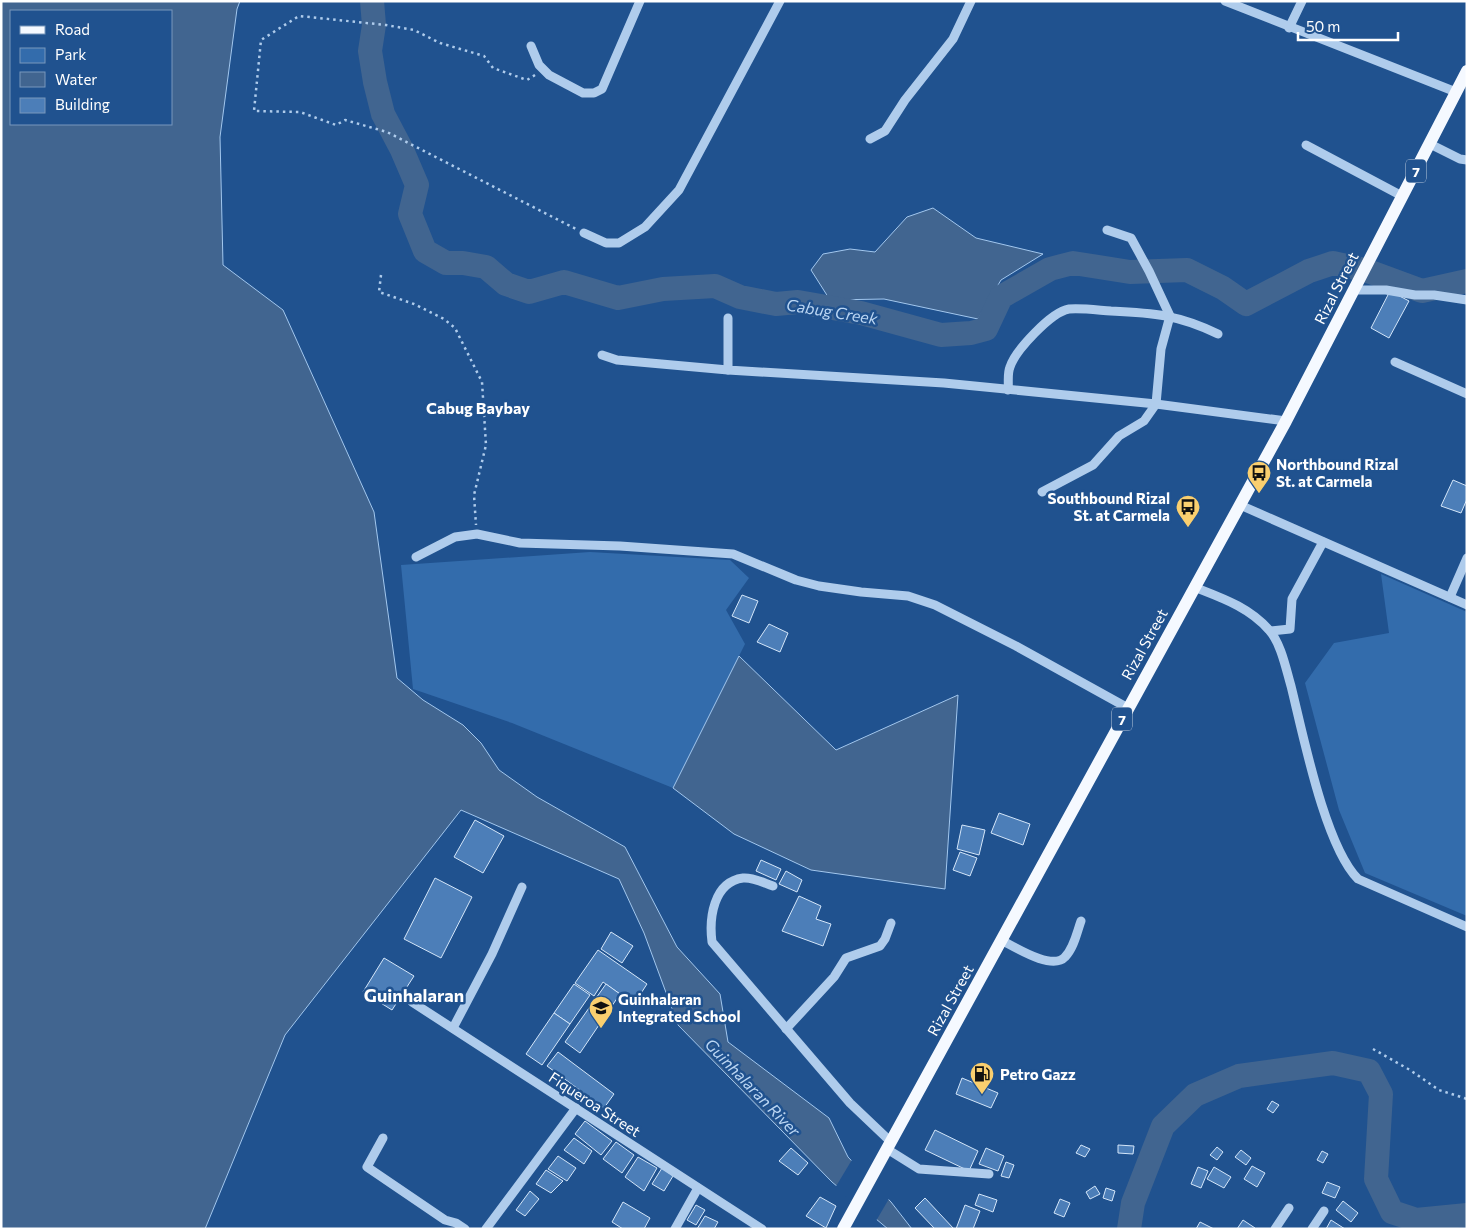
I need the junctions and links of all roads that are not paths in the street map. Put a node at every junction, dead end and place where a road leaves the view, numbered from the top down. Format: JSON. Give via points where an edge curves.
{"nodes":[{"id":1,"x":640,"y":1,"type":"edge"},
{"id":2,"x":780,"y":1,"type":"edge"},
{"id":3,"x":971,"y":1,"type":"edge"},
{"id":4,"x":1225,"y":1,"type":"edge"},
{"id":5,"x":1302,"y":1,"type":"edge"},
{"id":6,"x":1289,"y":28,"type":"junction"},
{"id":7,"x":531,"y":46,"type":"dead end"},
{"id":8,"x":1467,"y":71,"type":"edge"},
{"id":9,"x":1456,"y":92,"type":"junction"},
{"id":10,"x":870,"y":139,"type":"dead end"},
{"id":11,"x":1430,"y":144,"type":"junction"},
{"id":12,"x":1306,"y":145,"type":"dead end"},
{"id":13,"x":1467,"y":160,"type":"edge"},
{"id":14,"x":1402,"y":196,"type":"junction"},
{"id":15,"x":1107,"y":230,"type":"dead end"},
{"id":16,"x":584,"y":233,"type":"road end"},
{"id":17,"x":1354,"y":290,"type":"junction"},
{"id":18,"x":1467,"y":300,"type":"edge"},
{"id":19,"x":1170,"y":316,"type":"junction"},
{"id":20,"x":728,"y":318,"type":"dead end"},
{"id":21,"x":1218,"y":334,"type":"dead end"},
{"id":22,"x":602,"y":355,"type":"dead end"},
{"id":23,"x":1395,"y":362,"type":"dead end"},
{"id":24,"x":728,"y":370,"type":"junction"},
{"id":25,"x":1008,"y":390,"type":"junction"},
{"id":26,"x":1467,"y":394,"type":"edge"},
{"id":27,"x":1156,"y":404,"type":"junction"},
{"id":28,"x":1286,"y":421,"type":"junction"},
{"id":29,"x":1042,"y":492,"type":"dead end"},
{"id":30,"x":1240,"y":505,"type":"junction"},
{"id":31,"x":1323,"y":542,"type":"junction"},
{"id":32,"x":416,"y":557,"type":"dead end"},
{"id":33,"x":1467,"y":558,"type":"edge"},
{"id":34,"x":1194,"y":587,"type":"junction"},
{"id":35,"x":1450,"y":597,"type":"junction"},
{"id":36,"x":1467,"y":605,"type":"edge"},
{"id":37,"x":1271,"y":631,"type":"junction"},
{"id":38,"x":1128,"y":708,"type":"junction"},
{"id":39,"x":773,"y":886,"type":"dead end"},
{"id":40,"x":522,"y":887,"type":"dead end"},
{"id":41,"x":1081,"y":921,"type":"dead end"},
{"id":42,"x":891,"y":923,"type":"dead end"},
{"id":43,"x":1467,"y":927,"type":"edge"},
{"id":44,"x":1001,"y":940,"type":"junction"},
{"id":45,"x":412,"y":1002,"type":"dead end"},
{"id":46,"x":453,"y":1028,"type":"junction"},
{"id":47,"x":786,"y":1029,"type":"junction"},
{"id":48,"x":576,"y":1108,"type":"junction"},
{"id":49,"x":383,"y":1138,"type":"dead end"},
{"id":50,"x":887,"y":1150,"type":"junction"},
{"id":51,"x":988,"y":1174,"type":"dead end"},
{"id":52,"x":698,"y":1188,"type":"junction"},
{"id":53,"x":1289,"y":1208,"type":"dead end"},
{"id":54,"x":1324,"y":1211,"type":"dead end"},
{"id":55,"x":454,"y":1226,"type":"edge"},
{"id":56,"x":465,"y":1229,"type":"edge"},
{"id":57,"x":486,"y":1229,"type":"edge"},
{"id":58,"x":675,"y":1229,"type":"edge"},
{"id":59,"x":762,"y":1229,"type":"edge"},
{"id":60,"x":843,"y":1229,"type":"edge"},
{"id":61,"x":1276,"y":1229,"type":"edge"},
{"id":62,"x":1312,"y":1229,"type":"edge"}],
"edges":[{"from":1,"to":7,"type":"street","via":[[602,89],[594,93],[583,93],[543,70]]},
{"from":2,"to":16,"type":"street","via":[[679,190],[645,227],[619,243],[606,243]]},
{"from":3,"to":10,"type":"street","via":[[953,39],[885,131]]},
{"from":4,"to":6,"type":"street"},
{"from":5,"to":6,"type":"street"},
{"from":6,"to":9,"type":"street"},
{"from":8,"to":9,"type":"main road","name":"Rizal Street","number":"7"},
{"from":9,"to":11,"type":"main road","name":"Rizal Street","number":"7"},
{"from":11,"to":13,"type":"street"},
{"from":11,"to":14,"type":"main road","name":"Rizal Street","number":"7"},
{"from":12,"to":14,"type":"street"},
{"from":14,"to":17,"type":"main road","name":"Rizal Street","number":"7"},
{"from":15,"to":19,"type":"street","via":[[1131,238]]},
{"from":17,"to":18,"type":"street","via":[[1386,290]]},
{"from":17,"to":28,"type":"main road","name":"Rizal Street","number":"7"},
{"from":19,"to":21,"type":"street","via":[[1186,319]]},
{"from":19,"to":25,"type":"street","via":[[1067,309],[1041,328],[1016,356],[1009,368]]},
{"from":19,"to":27,"type":"street","via":[[1161,350]]},
{"from":20,"to":24,"type":"street"},
{"from":22,"to":24,"type":"street","via":[[623,361]]},
{"from":23,"to":26,"type":"street"},
{"from":24,"to":25,"type":"street"},
{"from":25,"to":27,"type":"street"},
{"from":27,"to":28,"type":"street"},
{"from":27,"to":29,"type":"street","via":[[1144,421],[1119,436],[1093,465]]},
{"from":28,"to":30,"type":"main road","name":"Rizal Street","number":"7"},
{"from":30,"to":31,"type":"street"},
{"from":30,"to":34,"type":"main road","name":"Rizal Street","number":"7"},
{"from":31,"to":35,"type":"street"},
{"from":31,"to":37,"type":"street","via":[[1292,600],[1290,628]]},
{"from":32,"to":38,"type":"street","via":[[455,537],[477,534],[520,543],[734,554],[796,580],[819,586],[908,596],[951,612]]},
{"from":33,"to":35,"type":"street"},
{"from":34,"to":37,"type":"street","via":[[1247,609]]},
{"from":34,"to":38,"type":"main road","name":"Rizal Street","number":"7"},
{"from":35,"to":36,"type":"street"},
{"from":37,"to":43,"type":"street","via":[[1287,674],[1322,804],[1349,870],[1358,879]]},
{"from":38,"to":44,"type":"main road","name":"Rizal Street","number":"7"},
{"from":39,"to":47,"type":"street","via":[[743,878],[731,882],[716,900],[711,932],[712,942]]},
{"from":40,"to":46,"type":"street","via":[[492,954]]},
{"from":41,"to":44,"type":"street","via":[[1068,954],[1057,961],[1042,960]]},
{"from":42,"to":47,"type":"street","via":[[880,946],[846,958],[834,977]]},
{"from":44,"to":50,"type":"main road","name":"Rizal Street","number":"7"},
{"from":45,"to":46,"type":"street","name":"Fiqueroa Street"},
{"from":46,"to":48,"type":"street","name":"Fiqueroa Street"},
{"from":47,"to":50,"type":"street"},
{"from":48,"to":52,"type":"street","name":"Fiqueroa Street"},
{"from":48,"to":57,"type":"street"},
{"from":49,"to":55,"type":"street","via":[[367,1167]]},
{"from":50,"to":51,"type":"street","via":[[919,1169]]},
{"from":50,"to":60,"type":"main road","name":"Rizal Street","number":"7"},
{"from":52,"to":58,"type":"street"},
{"from":52,"to":59,"type":"street","name":"Fiqueroa Street"},
{"from":53,"to":61,"type":"street"},
{"from":54,"to":62,"type":"street"},
{"from":55,"to":56,"type":"street"}]}
